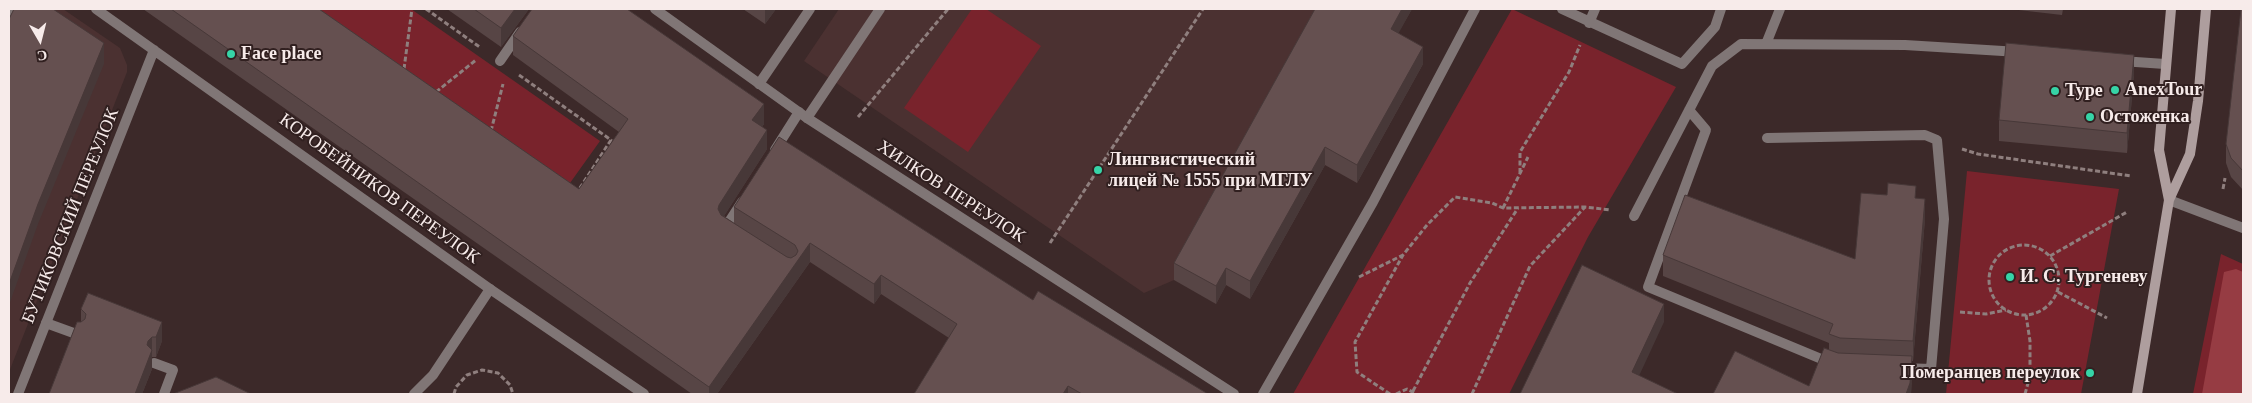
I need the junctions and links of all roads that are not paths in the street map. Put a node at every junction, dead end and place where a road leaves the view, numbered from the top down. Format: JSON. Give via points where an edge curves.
{"nodes":[{"id":1,"x":13,"y":9,"type":"edge"},
{"id":2,"x":96,"y":9,"type":"edge"},
{"id":3,"x":655,"y":9,"type":"edge"},
{"id":4,"x":810,"y":9,"type":"edge"},
{"id":5,"x":880,"y":9,"type":"edge"},
{"id":6,"x":1475,"y":9,"type":"edge"},
{"id":7,"x":1562,"y":9,"type":"edge"},
{"id":8,"x":1595,"y":9,"type":"edge"},
{"id":9,"x":1722,"y":9,"type":"edge"},
{"id":10,"x":1780,"y":9,"type":"edge"},
{"id":11,"x":2171,"y":9,"type":"edge"},
{"id":12,"x":2206,"y":9,"type":"edge"},
{"id":13,"x":9,"y":13,"type":"edge"},
{"id":14,"x":528,"y":21,"type":"edge"},
{"id":15,"x":1589,"y":23,"type":"junction"},
{"id":16,"x":1766,"y":44,"type":"junction"},
{"id":17,"x":154,"y":50,"type":"junction"},
{"id":18,"x":2027,"y":53,"type":"edge"},
{"id":19,"x":2114,"y":60,"type":"edge"},
{"id":20,"x":503,"y":64,"type":"road end"},
{"id":21,"x":2165,"y":64,"type":"junction"},
{"id":22,"x":759,"y":84,"type":"junction"},
{"id":23,"x":1689,"y":110,"type":"junction"},
{"id":24,"x":803,"y":115,"type":"junction"},
{"id":25,"x":1767,"y":138,"type":"dead end"},
{"id":26,"x":771,"y":156,"type":"edge"},
{"id":27,"x":745,"y":196,"type":"edge"},
{"id":28,"x":2169,"y":200,"type":"junction"},
{"id":29,"x":1634,"y":216,"type":"dead end"},
{"id":30,"x":2243,"y":228,"type":"edge"},
{"id":31,"x":733,"y":234,"type":"edge"},
{"id":32,"x":490,"y":289,"type":"junction"},
{"id":33,"x":46,"y":323,"type":"junction"},
{"id":34,"x":79,"y":336,"type":"edge"},
{"id":35,"x":154,"y":363,"type":"dead end"},
{"id":36,"x":1838,"y":366,"type":"edge"},
{"id":37,"x":1885,"y":368,"type":"edge"},
{"id":38,"x":18,"y":394,"type":"edge"},
{"id":39,"x":164,"y":394,"type":"edge"},
{"id":40,"x":414,"y":394,"type":"edge"},
{"id":41,"x":644,"y":394,"type":"edge"},
{"id":42,"x":1234,"y":394,"type":"edge"},
{"id":43,"x":1263,"y":394,"type":"edge"},
{"id":44,"x":2137,"y":394,"type":"edge"}],
"edges":[{"from":1,"to":13,"type":"street"},
{"from":2,"to":17,"type":"street","name":"КОРОБЕЙНИКОВ ПЕРЕУЛОК"},
{"from":3,"to":22,"type":"street","name":"ХИЛКОВ ПЕРЕУЛОК"},
{"from":4,"to":22,"type":"street"},
{"from":5,"to":24,"type":"street"},
{"from":6,"to":43,"type":"street","via":[[1372,202]]},
{"from":7,"to":15,"type":"street"},
{"from":8,"to":15,"type":"street"},
{"from":9,"to":15,"type":"street","via":[[1715,27],[1682,64]]},
{"from":10,"to":16,"type":"street"},
{"from":11,"to":21,"type":"main road"},
{"from":12,"to":28,"type":"main road","via":[[2190,154]]},
{"from":14,"to":20,"type":"street"},
{"from":16,"to":18,"type":"street","via":[[1905,45]]},
{"from":16,"to":23,"type":"street","via":[[1741,44],[1712,66]]},
{"from":17,"to":32,"type":"street","name":"КОРОБЕЙНИКОВ ПЕРЕУЛОК"},
{"from":17,"to":33,"type":"street","name":"БУТИКОВСКИЙ ПЕРЕУЛОК"},
{"from":19,"to":21,"type":"street"},
{"from":21,"to":28,"type":"main road","via":[[2159,150]]},
{"from":22,"to":24,"type":"street","name":"ХИЛКОВ ПЕРЕУЛОК"},
{"from":23,"to":29,"type":"street"},
{"from":23,"to":36,"type":"street","via":[[1706,130],[1648,287]]},
{"from":24,"to":26,"type":"street"},
{"from":24,"to":42,"type":"street","name":"ХИЛКОВ ПЕРЕУЛОК"},
{"from":25,"to":37,"type":"street","via":[[1925,135],[1937,140],[1944,219],[1931,370]]},
{"from":27,"to":31,"type":"street","via":[[725,228]]},
{"from":28,"to":30,"type":"street"},
{"from":28,"to":44,"type":"main road"},
{"from":32,"to":40,"type":"street","via":[[433,375]]},
{"from":32,"to":41,"type":"street","name":"КОРОБЕЙНИКОВ ПЕРЕУЛОК"},
{"from":33,"to":34,"type":"street"},
{"from":33,"to":38,"type":"street","name":"БУТИКОВСКИЙ ПЕРЕУЛОК"},
{"from":35,"to":39,"type":"street","via":[[173,370]]}]}
